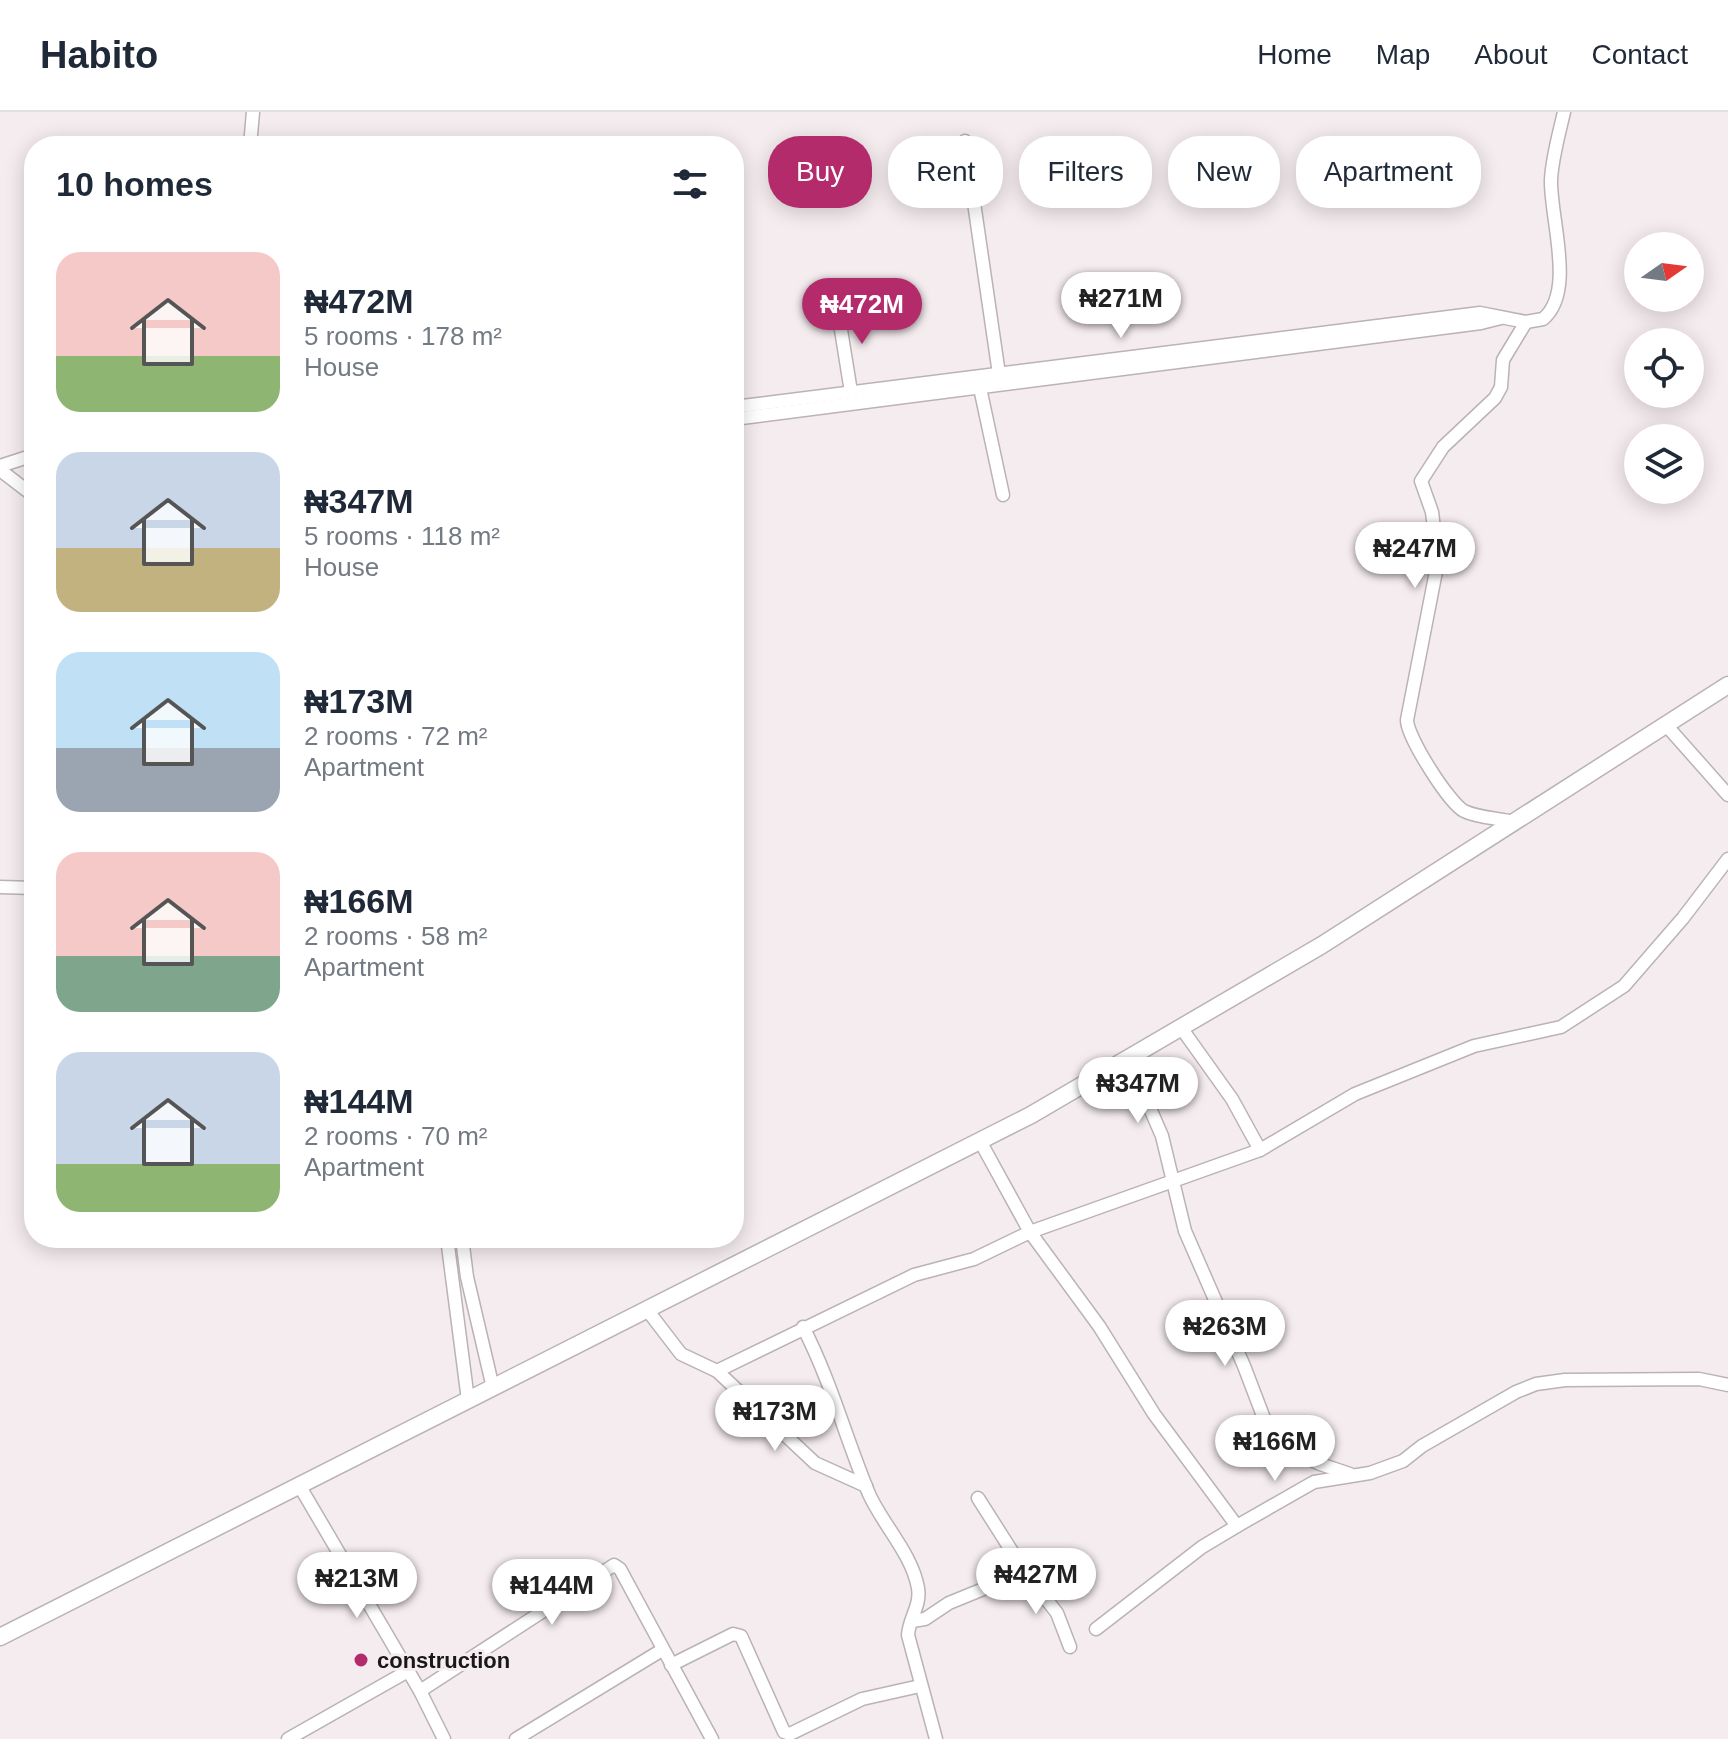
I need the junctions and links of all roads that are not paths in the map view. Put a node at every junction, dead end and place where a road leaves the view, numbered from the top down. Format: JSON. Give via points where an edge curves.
{"nodes":[{"id":1,"x":253,"y":112,"type":"edge"},
{"id":2,"x":1564,"y":112,"type":"edge"},
{"id":3,"x":251,"y":136,"type":"edge"},
{"id":4,"x":975,"y":208,"type":"edge"},
{"id":5,"x":837,"y":305,"type":"dead end"},
{"id":6,"x":1508,"y":316,"type":"junction"},
{"id":7,"x":1526,"y":322,"type":"junction"},
{"id":8,"x":999,"y":374,"type":"junction"},
{"id":9,"x":980,"y":388,"type":"junction"},
{"id":10,"x":851,"y":392,"type":"junction"},
{"id":11,"x":744,"y":406,"type":"edge"},
{"id":12,"x":744,"y":418,"type":"edge"},
{"id":13,"x":24,"y":459,"type":"edge"},
{"id":14,"x":0,"y":468,"type":"edge"},
{"id":15,"x":24,"y":488,"type":"edge"},
{"id":16,"x":1003,"y":495,"type":"dead end"},
{"id":17,"x":1728,"y":685,"type":"edge"},
{"id":18,"x":1666,"y":725,"type":"junction"},
{"id":19,"x":1728,"y":795,"type":"edge"},
{"id":20,"x":1514,"y":822,"type":"junction"},
{"id":21,"x":1728,"y":859,"type":"edge"},
{"id":22,"x":0,"y":887,"type":"edge"},
{"id":23,"x":24,"y":888,"type":"edge"},
{"id":24,"x":1182,"y":1029,"type":"junction"},
{"id":25,"x":1129,"y":1060,"type":"junction"},
{"id":26,"x":980,"y":1141,"type":"junction"},
{"id":27,"x":1260,"y":1150,"type":"junction"},
{"id":28,"x":1175,"y":1182,"type":"junction"},
{"id":29,"x":1030,"y":1232,"type":"junction"},
{"id":30,"x":448,"y":1248,"type":"edge"},
{"id":31,"x":463,"y":1248,"type":"edge"},
{"id":32,"x":648,"y":1311,"type":"junction"},
{"id":33,"x":803,"y":1327,"type":"junction"},
{"id":34,"x":717,"y":1371,"type":"junction"},
{"id":35,"x":1728,"y":1385,"type":"edge"},
{"id":36,"x":493,"y":1388,"type":"junction"},
{"id":37,"x":468,"y":1400,"type":"junction"},
{"id":38,"x":1355,"y":1475,"type":"junction"},
{"id":39,"x":299,"y":1485,"type":"junction"},
{"id":40,"x":866,"y":1486,"type":"junction"},
{"id":41,"x":978,"y":1498,"type":"dead end"},
{"id":42,"x":1237,"y":1526,"type":"junction"},
{"id":43,"x":1025,"y":1572,"type":"junction"},
{"id":44,"x":912,"y":1621,"type":"junction"},
{"id":45,"x":1096,"y":1629,"type":"dead end"},
{"id":46,"x":0,"y":1637,"type":"edge"},
{"id":47,"x":1070,"y":1647,"type":"dead end"},
{"id":48,"x":662,"y":1650,"type":"junction"},
{"id":49,"x":671,"y":1665,"type":"junction"},
{"id":50,"x":408,"y":1671,"type":"junction"},
{"id":51,"x":920,"y":1686,"type":"junction"},
{"id":52,"x":420,"y":1691,"type":"junction"},
{"id":53,"x":288,"y":1739,"type":"edge"},
{"id":54,"x":444,"y":1739,"type":"edge"},
{"id":55,"x":516,"y":1739,"type":"edge"},
{"id":56,"x":712,"y":1739,"type":"edge"},
{"id":57,"x":936,"y":1739,"type":"edge"}],
"edges":[{"from":1,"to":3,"type":"street"},
{"from":2,"to":7,"type":"street","via":[[1551,177],[1557,297],[1543,319]]},
{"from":4,"to":8,"type":"street"},
{"from":5,"to":10,"type":"street"},
{"from":6,"to":7,"type":"street"},
{"from":6,"to":8,"type":"street","via":[[1480,313]]},
{"from":6,"to":9,"type":"street"},
{"from":7,"to":20,"type":"street","via":[[1503,360],[1495,398],[1443,447],[1421,481],[1432,512],[1438,561],[1407,720],[1411,738],[1456,805]]},
{"from":8,"to":10,"type":"street"},
{"from":9,"to":12,"type":"street"},
{"from":9,"to":16,"type":"street"},
{"from":10,"to":11,"type":"street"},
{"from":13,"to":14,"type":"street"},
{"from":14,"to":15,"type":"street"},
{"from":17,"to":18,"type":"main road"},
{"from":18,"to":19,"type":"street"},
{"from":18,"to":20,"type":"main road"},
{"from":20,"to":24,"type":"main road"},
{"from":21,"to":27,"type":"street","via":[[1624,986],[1602,1003],[1561,1027],[1474,1046],[1355,1094]]},
{"from":22,"to":23,"type":"street"},
{"from":24,"to":25,"type":"main road"},
{"from":24,"to":27,"type":"street","via":[[1232,1099]]},
{"from":25,"to":26,"type":"main road"},
{"from":25,"to":28,"type":"street","via":[[1162,1136]]},
{"from":26,"to":29,"type":"street"},
{"from":26,"to":32,"type":"main road"},
{"from":27,"to":28,"type":"street"},
{"from":28,"to":29,"type":"street"},
{"from":28,"to":38,"type":"street","via":[[1185,1231],[1244,1366],[1265,1421],[1265,1438]]},
{"from":29,"to":33,"type":"street","via":[[974,1259],[914,1275]]},
{"from":29,"to":42,"type":"street"},
{"from":30,"to":37,"type":"street"},
{"from":31,"to":36,"type":"street"},
{"from":32,"to":34,"type":"street","via":[[681,1354]]},
{"from":32,"to":36,"type":"main road"},
{"from":33,"to":34,"type":"street"},
{"from":33,"to":40,"type":"street","via":[[822,1364]]},
{"from":34,"to":40,"type":"street","via":[[815,1463]]},
{"from":35,"to":38,"type":"street","via":[[1699,1379],[1536,1384],[1403,1461]]},
{"from":36,"to":37,"type":"main road"},
{"from":37,"to":39,"type":"main road"},
{"from":38,"to":42,"type":"street","via":[[1314,1482]]},
{"from":39,"to":46,"type":"main road"},
{"from":39,"to":50,"type":"street"},
{"from":40,"to":44,"type":"street","via":[[914,1574],[919,1604]]},
{"from":41,"to":43,"type":"street"},
{"from":42,"to":45,"type":"street"},
{"from":43,"to":44,"type":"street"},
{"from":43,"to":47,"type":"street","via":[[1057,1613]]},
{"from":44,"to":51,"type":"street","via":[[908,1635]]},
{"from":48,"to":49,"type":"street"},
{"from":48,"to":52,"type":"street","via":[[614,1565]]},
{"from":48,"to":55,"type":"street"},
{"from":49,"to":51,"type":"street","via":[[733,1634],[741,1636],[784,1732],[790,1734],[862,1699]]},
{"from":49,"to":56,"type":"street"},
{"from":50,"to":52,"type":"street"},
{"from":50,"to":53,"type":"street"},
{"from":51,"to":57,"type":"street"},
{"from":52,"to":54,"type":"street"}]}
